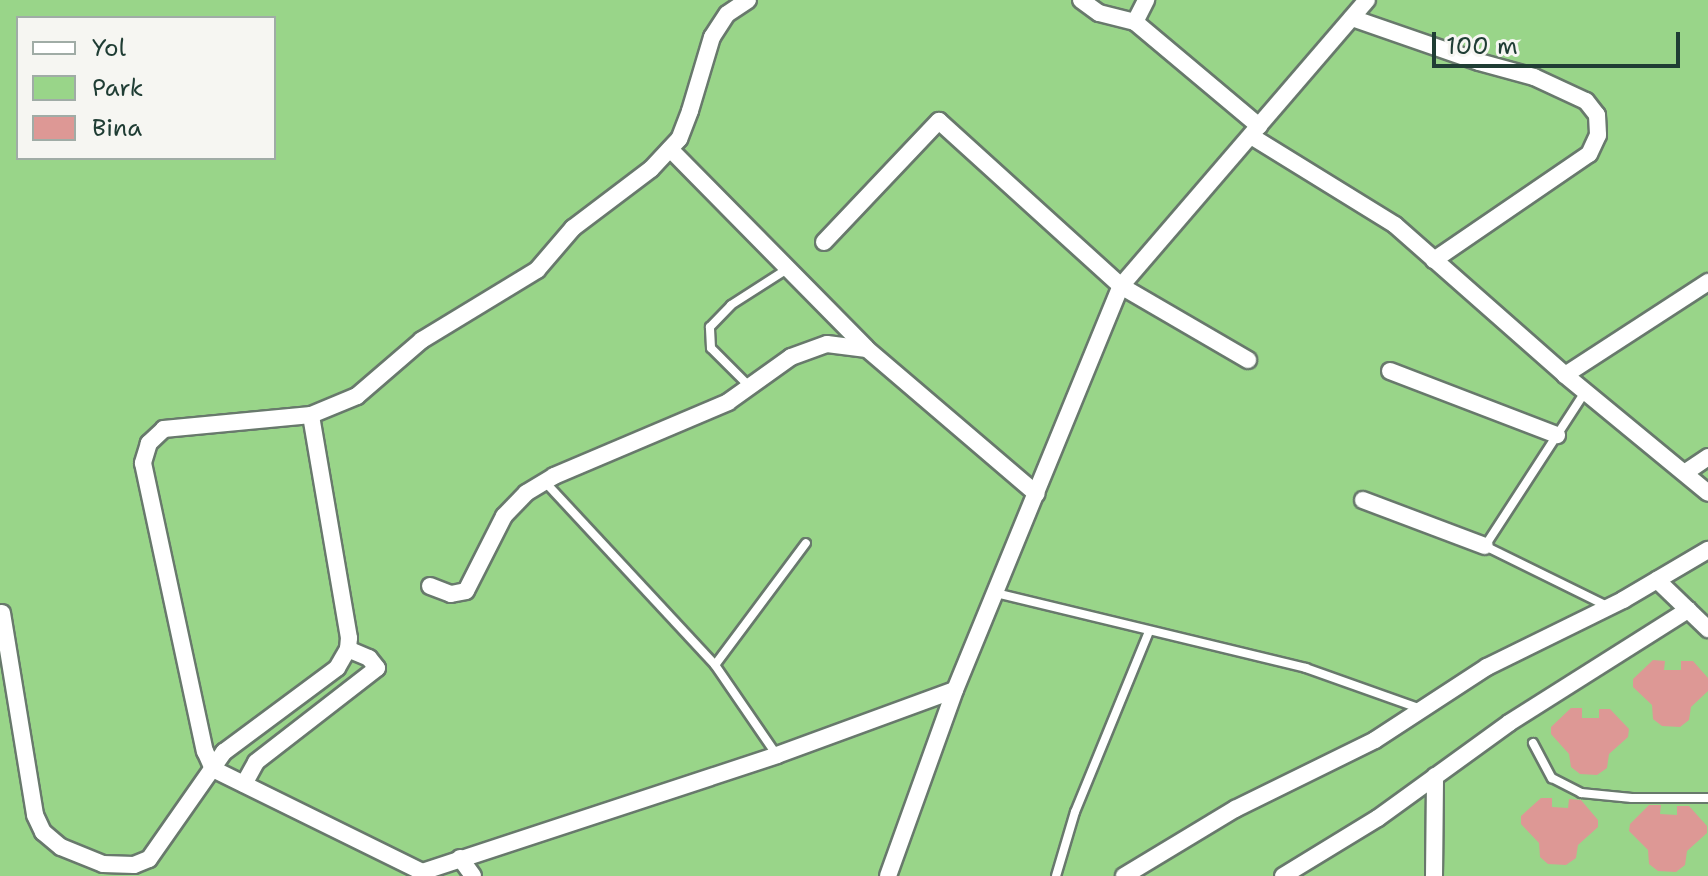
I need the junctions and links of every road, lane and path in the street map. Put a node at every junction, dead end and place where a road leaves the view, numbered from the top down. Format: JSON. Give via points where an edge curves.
{"nodes":[{"id":1,"x":748,"y":0,"type":"edge"},
{"id":2,"x":1081,"y":0,"type":"edge"},
{"id":3,"x":1146,"y":0,"type":"edge"},
{"id":4,"x":1367,"y":0,"type":"edge"},
{"id":5,"x":1352,"y":18,"type":"junction"},
{"id":6,"x":1135,"y":22,"type":"junction"},
{"id":7,"x":1255,"y":131,"type":"junction"},
{"id":8,"x":670,"y":149,"type":"junction"},
{"id":9,"x":824,"y":242,"type":"dead end"},
{"id":10,"x":1434,"y":260,"type":"junction"},
{"id":11,"x":787,"y":269,"type":"junction"},
{"id":12,"x":1708,"y":282,"type":"edge"},
{"id":13,"x":1121,"y":286,"type":"junction"},
{"id":14,"x":867,"y":349,"type":"junction"},
{"id":15,"x":1248,"y":360,"type":"dead end"},
{"id":16,"x":1390,"y":371,"type":"dead end"},
{"id":17,"x":1565,"y":375,"type":"junction"},
{"id":18,"x":750,"y":387,"type":"junction"},
{"id":19,"x":1586,"y":391,"type":"junction"},
{"id":20,"x":311,"y":415,"type":"junction"},
{"id":21,"x":1557,"y":435,"type":"junction"},
{"id":22,"x":1708,"y":457,"type":"edge"},
{"id":23,"x":1686,"y":472,"type":"junction"},
{"id":24,"x":545,"y":482,"type":"junction"},
{"id":25,"x":1708,"y":493,"type":"edge"},
{"id":26,"x":1037,"y":494,"type":"junction"},
{"id":27,"x":1363,"y":500,"type":"dead end"},
{"id":28,"x":806,"y":543,"type":"dead end"},
{"id":29,"x":1485,"y":546,"type":"junction"},
{"id":30,"x":1708,"y":550,"type":"edge"},
{"id":31,"x":1657,"y":580,"type":"junction"},
{"id":32,"x":430,"y":586,"type":"dead end"},
{"id":33,"x":996,"y":593,"type":"junction"},
{"id":34,"x":1609,"y":607,"type":"junction"},
{"id":35,"x":1688,"y":610,"type":"junction"},
{"id":36,"x":2,"y":613,"type":"edge"},
{"id":37,"x":1708,"y":629,"type":"edge"},
{"id":38,"x":1149,"y":632,"type":"junction"},
{"id":39,"x":348,"y":649,"type":"junction"},
{"id":40,"x":715,"y":665,"type":"junction"},
{"id":41,"x":955,"y":690,"type":"junction"},
{"id":42,"x":1422,"y":709,"type":"junction"},
{"id":43,"x":1533,"y":743,"type":"dead end"},
{"id":44,"x":777,"y":755,"type":"junction"},
{"id":45,"x":213,"y":769,"type":"junction"},
{"id":46,"x":1435,"y":776,"type":"junction"},
{"id":47,"x":244,"y":784,"type":"junction"},
{"id":48,"x":1708,"y":798,"type":"edge"},
{"id":49,"x":460,"y":858,"type":"junction"},
{"id":50,"x":101,"y":870,"type":"edge"},
{"id":51,"x":422,"y":874,"type":"edge"},
{"id":52,"x":473,"y":876,"type":"edge"},
{"id":53,"x":888,"y":876,"type":"edge"},
{"id":54,"x":1056,"y":876,"type":"edge"},
{"id":55,"x":1124,"y":876,"type":"edge"},
{"id":56,"x":1283,"y":876,"type":"edge"},
{"id":57,"x":1434,"y":876,"type":"edge"}],
"edges":[{"from":1,"to":8,"type":"street","via":[[727,14],[712,37],[690,111]]},
{"from":2,"to":6,"type":"street","via":[[1099,13]]},
{"from":3,"to":6,"type":"street"},
{"from":4,"to":5,"type":"street"},
{"from":5,"to":7,"type":"street"},
{"from":5,"to":10,"type":"street","via":[[1534,77],[1586,101],[1597,115],[1598,135],[1589,154]]},
{"from":6,"to":7,"type":"street"},
{"from":7,"to":10,"type":"street","via":[[1395,225]]},
{"from":7,"to":13,"type":"street"},
{"from":8,"to":11,"type":"street"},
{"from":8,"to":20,"type":"street","via":[[573,228],[537,270],[422,340],[357,396]]},
{"from":9,"to":13,"type":"street","via":[[939,121]]},
{"from":10,"to":17,"type":"street"},
{"from":11,"to":14,"type":"street"},
{"from":11,"to":18,"type":"lane","via":[[731,305],[710,327],[711,348]]},
{"from":12,"to":17,"type":"street"},
{"from":13,"to":15,"type":"street"},
{"from":13,"to":26,"type":"street"},
{"from":14,"to":18,"type":"street","via":[[846,344],[808,349]]},
{"from":14,"to":26,"type":"street"},
{"from":16,"to":21,"type":"street"},
{"from":17,"to":19,"type":"street"},
{"from":18,"to":24,"type":"street","via":[[728,402]]},
{"from":19,"to":21,"type":"lane"},
{"from":19,"to":23,"type":"street"},
{"from":20,"to":39,"type":"street"},
{"from":20,"to":45,"type":"street","via":[[164,429],[144,453]]},
{"from":21,"to":29,"type":"lane"},
{"from":22,"to":23,"type":"street"},
{"from":23,"to":25,"type":"street"},
{"from":24,"to":32,"type":"street","via":[[504,516],[466,591],[451,594]]},
{"from":24,"to":40,"type":"lane"},
{"from":26,"to":33,"type":"street"},
{"from":27,"to":29,"type":"street"},
{"from":28,"to":40,"type":"lane"},
{"from":29,"to":34,"type":"lane"},
{"from":30,"to":31,"type":"street"},
{"from":31,"to":34,"type":"street"},
{"from":31,"to":35,"type":"street"},
{"from":33,"to":38,"type":"lane"},
{"from":33,"to":41,"type":"street"},
{"from":34,"to":42,"type":"street","via":[[1487,667]]},
{"from":35,"to":37,"type":"street"},
{"from":35,"to":46,"type":"street"},
{"from":36,"to":50,"type":"street","via":[[38,825],[61,847]]},
{"from":38,"to":42,"type":"lane","via":[[1306,668]]},
{"from":38,"to":54,"type":"lane","via":[[1075,812]]},
{"from":39,"to":45,"type":"street","via":[[337,668],[224,752]]},
{"from":39,"to":47,"type":"street","via":[[377,668],[256,762]]},
{"from":40,"to":44,"type":"lane"},
{"from":41,"to":44,"type":"street"},
{"from":41,"to":53,"type":"street"},
{"from":42,"to":55,"type":"street","via":[[1375,740],[1235,809]]},
{"from":43,"to":48,"type":"lane","via":[[1552,778],[1581,793]]},
{"from":44,"to":49,"type":"street"},
{"from":45,"to":47,"type":"street"},
{"from":45,"to":50,"type":"street","via":[[149,859]]},
{"from":46,"to":56,"type":"street"},
{"from":46,"to":57,"type":"street"},
{"from":47,"to":51,"type":"street"},
{"from":49,"to":51,"type":"street"},
{"from":49,"to":52,"type":"street"}]}
